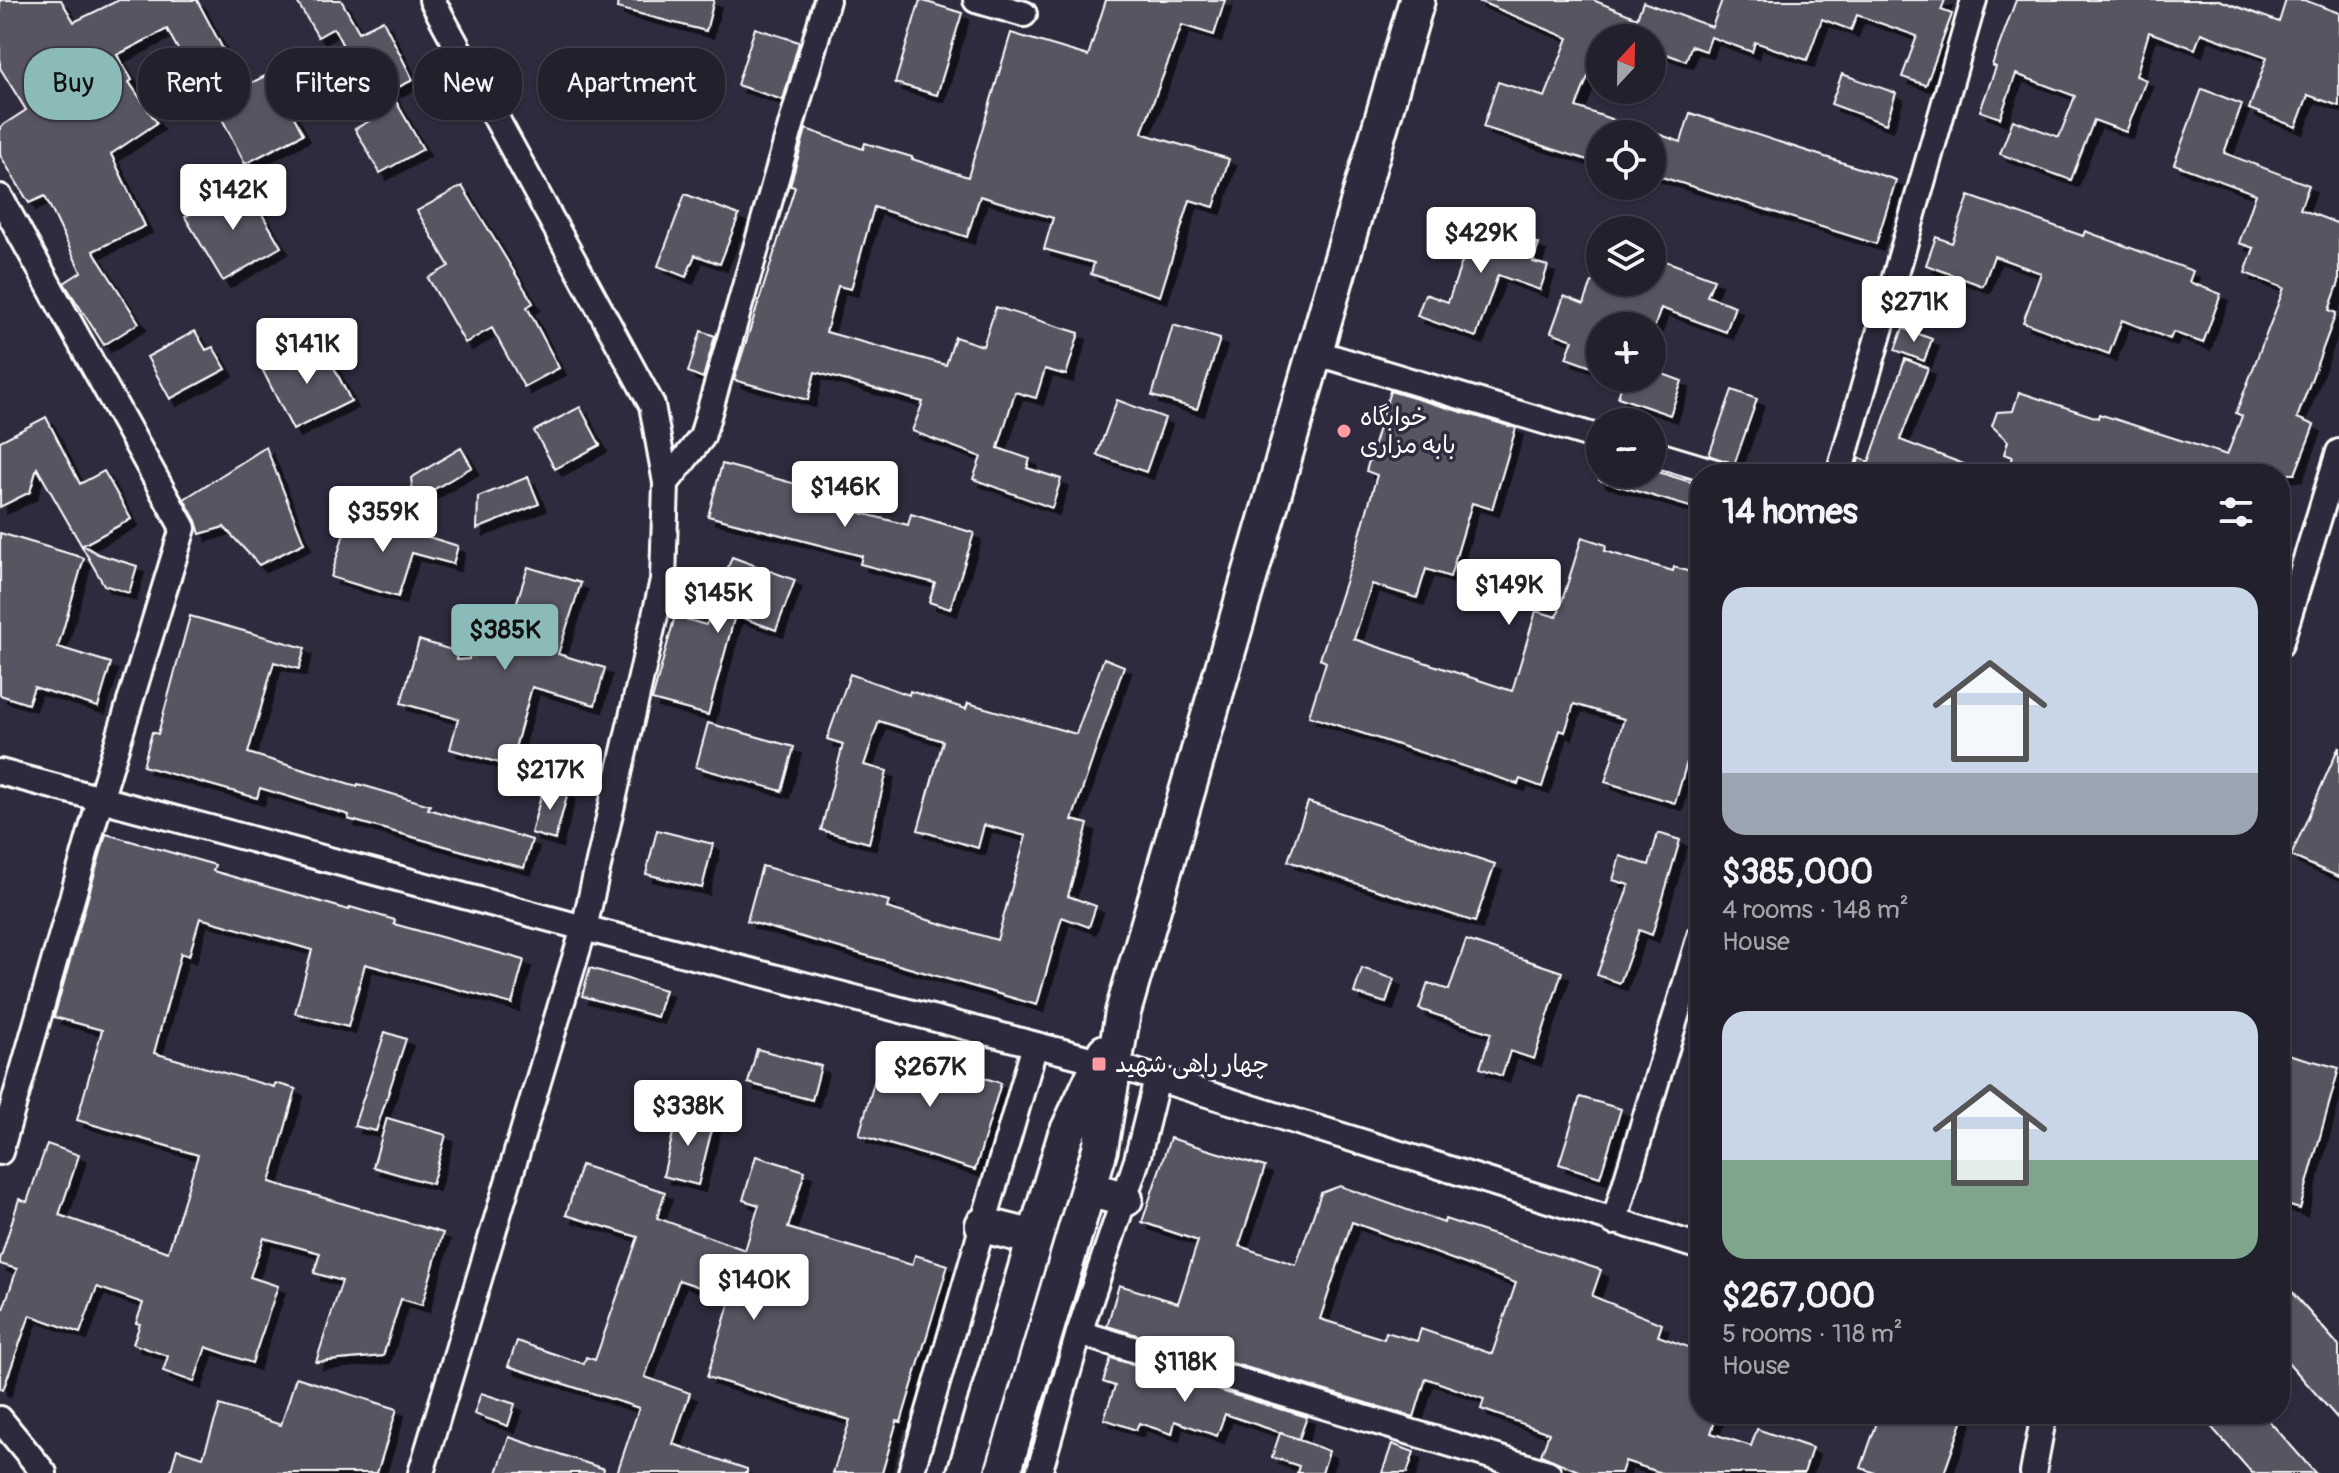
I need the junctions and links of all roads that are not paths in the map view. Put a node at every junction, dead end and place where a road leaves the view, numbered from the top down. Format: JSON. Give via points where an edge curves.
{"nodes":[{"id":1,"x":432,"y":0,"type":"edge"},
{"id":2,"x":827,"y":0,"type":"edge"},
{"id":3,"x":976,"y":0,"type":"edge"},
{"id":4,"x":1417,"y":0,"type":"edge"},
{"id":5,"x":1974,"y":0,"type":"edge"},
{"id":6,"x":1024,"y":14,"type":"dead end"},
{"id":7,"x":0,"y":197,"type":"edge"},
{"id":8,"x":1314,"y":352,"type":"junction"},
{"id":9,"x":1586,"y":434,"type":"edge"},
{"id":10,"x":2339,"y":452,"type":"edge"},
{"id":11,"x":1666,"y":457,"type":"edge"},
{"id":12,"x":1690,"y":464,"type":"edge"},
{"id":13,"x":1842,"y":464,"type":"edge"},
{"id":14,"x":666,"y":483,"type":"junction"},
{"id":15,"x":2290,"y":611,"type":"edge"},
{"id":16,"x":0,"y":772,"type":"edge"},
{"id":17,"x":100,"y":800,"type":"junction"},
{"id":18,"x":584,"y":928,"type":"junction"},
{"id":19,"x":1690,"y":969,"type":"edge"},
{"id":20,"x":1035,"y":1045,"type":"junction"},
{"id":21,"x":1107,"y":1063,"type":"junction"},
{"id":22,"x":1157,"y":1079,"type":"junction"},
{"id":23,"x":0,"y":1152,"type":"edge"},
{"id":24,"x":1088,"y":1189,"type":"junction"},
{"id":25,"x":1125,"y":1199,"type":"junction"},
{"id":26,"x":1614,"y":1222,"type":"junction"},
{"id":27,"x":983,"y":1225,"type":"junction"},
{"id":28,"x":1035,"y":1238,"type":"junction"},
{"id":29,"x":1690,"y":1244,"type":"edge"},
{"id":30,"x":1079,"y":1333,"type":"junction"},
{"id":31,"x":0,"y":1419,"type":"edge"},
{"id":32,"x":2042,"y":1424,"type":"edge"},
{"id":33,"x":44,"y":1473,"type":"edge"},
{"id":34,"x":421,"y":1473,"type":"edge"},
{"id":35,"x":911,"y":1473,"type":"edge"},
{"id":36,"x":965,"y":1473,"type":"edge"},
{"id":37,"x":1003,"y":1473,"type":"edge"},
{"id":38,"x":1039,"y":1473,"type":"edge"},
{"id":39,"x":1548,"y":1473,"type":"edge"},
{"id":40,"x":2033,"y":1473,"type":"edge"}],
"edges":[{"from":1,"to":14,"type":"street","via":[[652,405]]},
{"from":2,"to":14,"type":"street","via":[[702,437]]},
{"from":3,"to":6,"type":"street"},
{"from":4,"to":8,"type":"main road"},
{"from":5,"to":13,"type":"street"},
{"from":7,"to":17,"type":"street","via":[[183,528]]},
{"from":8,"to":9,"type":"street"},
{"from":8,"to":21,"type":"main road"},
{"from":10,"to":15,"type":"street"},
{"from":11,"to":12,"type":"street"},
{"from":14,"to":18,"type":"street","via":[[663,580]]},
{"from":16,"to":17,"type":"street"},
{"from":17,"to":18,"type":"street"},
{"from":17,"to":23,"type":"street"},
{"from":18,"to":20,"type":"street"},
{"from":18,"to":34,"type":"street"},
{"from":19,"to":26,"type":"street"},
{"from":20,"to":21,"type":"street"},
{"from":20,"to":27,"type":"street"},
{"from":21,"to":22,"type":"street"},
{"from":21,"to":24,"type":"main road","via":[[1100,1149]]},
{"from":21,"to":28,"type":"main road","via":[[1065,1137]]},
{"from":22,"to":25,"type":"street"},
{"from":22,"to":26,"type":"street"},
{"from":24,"to":25,"type":"main road"},
{"from":24,"to":37,"type":"main road"},
{"from":25,"to":30,"type":"street"},
{"from":26,"to":29,"type":"street"},
{"from":27,"to":28,"type":"main road"},
{"from":27,"to":35,"type":"street"},
{"from":28,"to":36,"type":"main road"},
{"from":30,"to":38,"type":"street"},
{"from":30,"to":39,"type":"street"},
{"from":31,"to":33,"type":"street"},
{"from":32,"to":40,"type":"street"}]}
